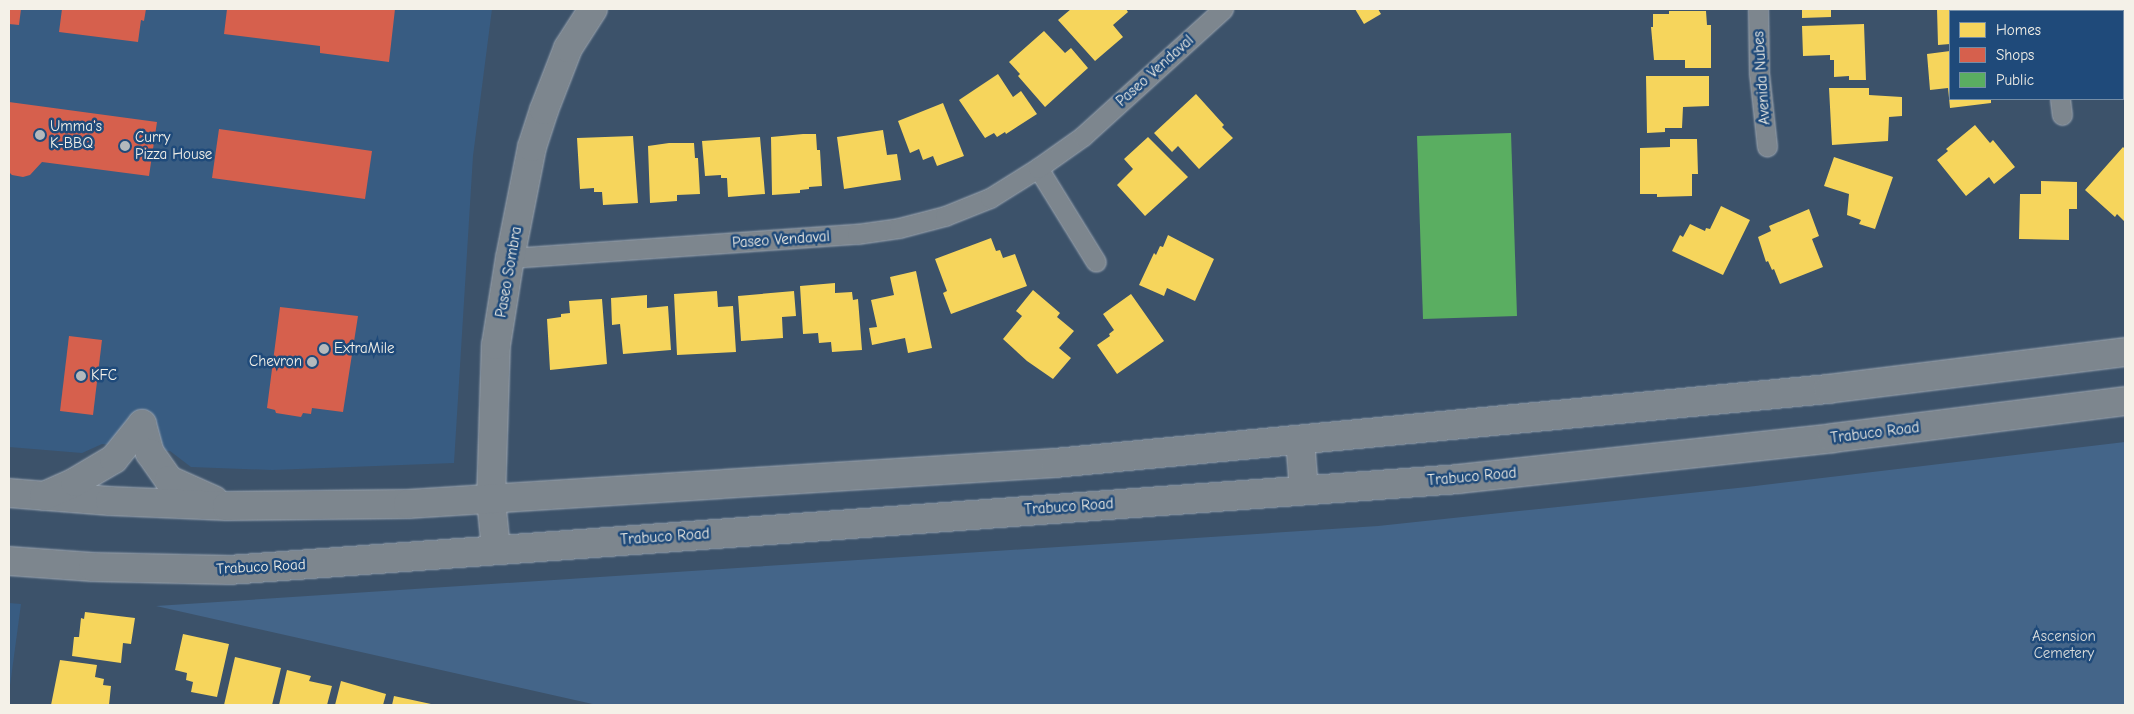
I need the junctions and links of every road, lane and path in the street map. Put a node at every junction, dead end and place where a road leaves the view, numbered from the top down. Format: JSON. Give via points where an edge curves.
{"nodes":[{"id":1,"x":593,"y":9,"type":"edge"},
{"id":2,"x":1223,"y":9,"type":"edge"},
{"id":3,"x":1758,"y":9,"type":"edge"},
{"id":4,"x":1767,"y":147,"type":"dead end"},
{"id":5,"x":1038,"y":168,"type":"junction"},
{"id":6,"x":510,"y":258,"type":"junction"},
{"id":7,"x":1096,"y":262,"type":"dead end"},
{"id":8,"x":2125,"y":352,"type":"edge"},
{"id":9,"x":2125,"y":401,"type":"edge"},
{"id":10,"x":1300,"y":440,"type":"junction"},
{"id":11,"x":1304,"y":490,"type":"junction"},
{"id":12,"x":9,"y":493,"type":"edge"},
{"id":13,"x":43,"y":497,"type":"junction"},
{"id":14,"x":491,"y":500,"type":"junction"},
{"id":15,"x":227,"y":506,"type":"junction"},
{"id":16,"x":496,"y":549,"type":"junction"},
{"id":17,"x":9,"y":561,"type":"edge"}],
"edges":[{"from":1,"to":6,"type":"main road","name":"Paseo Sombra","via":[[568,48],[541,119],[532,147]]},
{"from":2,"to":5,"type":"street","name":"Paseo Vendaval","via":[[1082,136]]},
{"from":3,"to":4,"type":"street","name":"Avenida Nubes","via":[[1759,73]]},
{"from":5,"to":6,"type":"street","name":"Paseo Vendaval","via":[[990,198],[946,216],[899,228],[858,234]]},
{"from":5,"to":7,"type":"street"},
{"from":6,"to":14,"type":"main road","name":"Paseo Sombra","via":[[496,345]]},
{"from":8,"to":10,"type":"main road","via":[[1828,389]]},
{"from":9,"to":11,"type":"main road","name":"Trabuco Road","via":[[1843,437],[1458,479]]},
{"from":10,"to":11,"type":"main road"},
{"from":10,"to":14,"type":"main road","via":[[1046,464]]},
{"from":11,"to":16,"type":"main road","name":"Trabuco Road"},
{"from":12,"to":13,"type":"main road"},
{"from":13,"to":15,"type":"main road"},
{"from":13,"to":15,"type":"main road","via":[[114,459],[142,424],[150,453],[169,480]]},
{"from":14,"to":15,"type":"main road"},
{"from":14,"to":16,"type":"main road","name":"Paseo Sombra"},
{"from":16,"to":17,"type":"main road","name":"Trabuco Road","via":[[229,570],[93,567]]}]}
